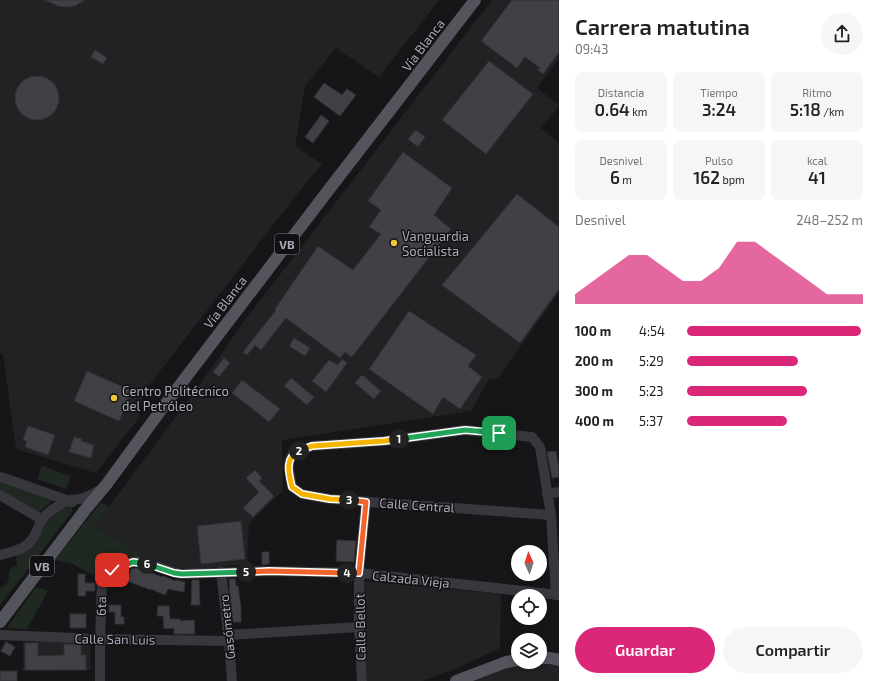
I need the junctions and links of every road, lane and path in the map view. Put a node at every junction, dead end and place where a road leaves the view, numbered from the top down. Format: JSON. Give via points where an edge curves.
{"nodes":[{"id":1,"x":475,"y":0,"type":"edge"},
{"id":2,"x":0,"y":477,"type":"edge"},
{"id":3,"x":102,"y":489,"type":"junction"},
{"id":4,"x":559,"y":492,"type":"edge"},
{"id":5,"x":547,"y":494,"type":"junction"},
{"id":6,"x":0,"y":495,"type":"edge"},
{"id":7,"x":68,"y":500,"type":"junction"},
{"id":8,"x":366,"y":502,"type":"junction"},
{"id":9,"x":85,"y":510,"type":"junction"},
{"id":10,"x":551,"y":515,"type":"junction"},
{"id":11,"x":41,"y":520,"type":"junction"},
{"id":12,"x":0,"y":555,"type":"edge"},
{"id":13,"x":121,"y":566,"type":"joint"},
{"id":14,"x":221,"y":572,"type":"junction"},
{"id":15,"x":359,"y":573,"type":"junction"},
{"id":16,"x":558,"y":595,"type":"edge"},
{"id":17,"x":0,"y":622,"type":"edge"},
{"id":18,"x":359,"y":627,"type":"junction"},
{"id":19,"x":0,"y":635,"type":"edge"},
{"id":20,"x":229,"y":638,"type":"junction"},
{"id":21,"x":100,"y":640,"type":"junction"},
{"id":22,"x":547,"y":658,"type":"edge"},
{"id":23,"x":559,"y":660,"type":"edge"},
{"id":24,"x":511,"y":661,"type":"edge"},
{"id":25,"x":100,"y":681,"type":"edge"},
{"id":26,"x":232,"y":681,"type":"edge"},
{"id":27,"x":362,"y":681,"type":"edge"},
{"id":28,"x":456,"y":681,"type":"edge"}],
"edges":[{"from":1,"to":3,"type":"main road","name":"Vía Blanca","number":"VB","via":[[326,192]]},
{"from":2,"to":7,"type":"street"},
{"from":3,"to":7,"type":"street","via":[[86,497]]},
{"from":3,"to":9,"type":"main road","name":"Vía Blanca","number":"VB"},
{"from":4,"to":5,"type":"street"},
{"from":5,"to":8,"type":"street","name":"Calle Central","via":[[540,447],[532,436],[465,430],[384,441],[312,446],[293,453],[289,462],[292,487],[302,494]]},
{"from":5,"to":10,"type":"street","name":"Calle Central"},
{"from":6,"to":11,"type":"street"},
{"from":7,"to":9,"type":"street"},
{"from":7,"to":11,"type":"street"},
{"from":8,"to":10,"type":"street","name":"Calle Central"},
{"from":8,"to":15,"type":"street","name":"Calle Bellot"},
{"from":9,"to":17,"type":"main road","name":"Vía Blanca","number":"VB"},
{"from":10,"to":16,"type":"street","name":"Calle Central"},
{"from":11,"to":12,"type":"street","via":[[33,539],[25,547]]},
{"from":13,"to":14,"type":"street","name":"Calzada Vieja","via":[[133,562],[182,574]]},
{"from":13,"to":21,"type":"street","name":"6ta","via":[[112,570],[102,581]]},
{"from":14,"to":15,"type":"street","name":"Calzada Vieja"},
{"from":14,"to":20,"type":"street","name":"Gasómetro"},
{"from":15,"to":16,"type":"street","name":"Calzada Vieja"},
{"from":15,"to":18,"type":"street","name":"Calle Bellot"},
{"from":18,"to":20,"type":"street","name":"Calle San Luis"},
{"from":18,"to":27,"type":"street","name":"Calle Bellot"},
{"from":19,"to":21,"type":"street","name":"Calle San Luis"},
{"from":20,"to":21,"type":"street","name":"Calle San Luis"},
{"from":20,"to":26,"type":"street","name":"Gasómetro"},
{"from":21,"to":25,"type":"street","name":"6ta"},
{"from":22,"to":23,"type":"main road"},
{"from":24,"to":28,"type":"main road"}]}
